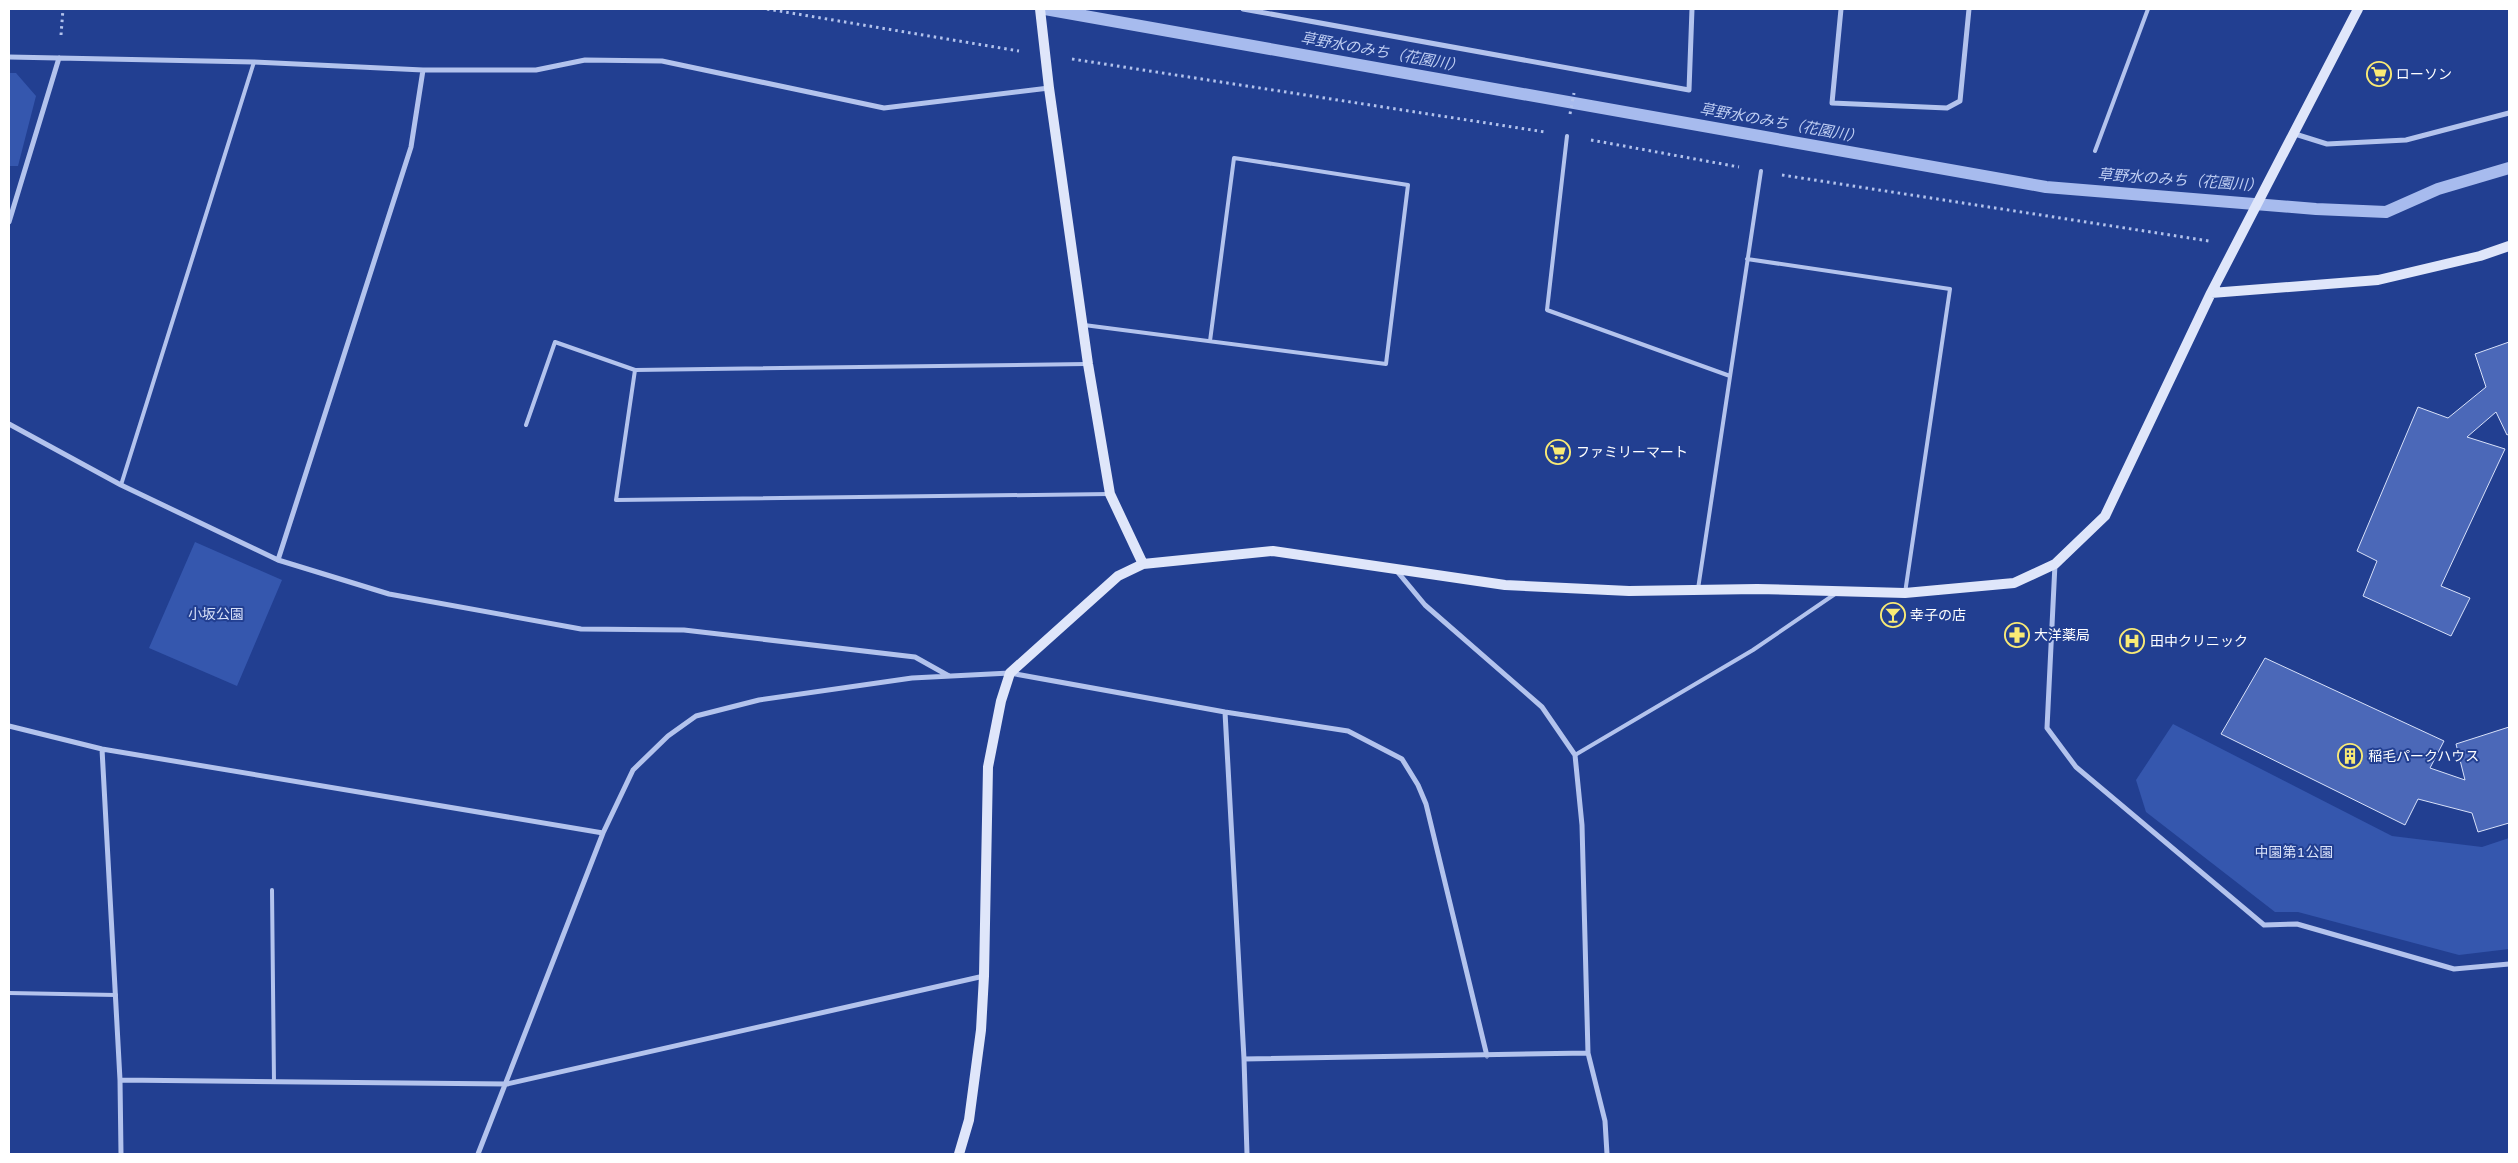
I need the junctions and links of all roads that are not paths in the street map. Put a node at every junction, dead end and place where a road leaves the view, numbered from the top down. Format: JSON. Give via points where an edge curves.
{"nodes":[{"id":1,"x":1040,"y":9,"type":"edge"},
{"id":2,"x":1243,"y":9,"type":"edge"},
{"id":3,"x":1692,"y":9,"type":"edge"},
{"id":4,"x":1840,"y":9,"type":"edge"},
{"id":5,"x":1970,"y":9,"type":"edge"},
{"id":6,"x":2148,"y":9,"type":"edge"},
{"id":7,"x":2358,"y":9,"type":"edge"},
{"id":8,"x":9,"y":57,"type":"edge"},
{"id":9,"x":58,"y":58,"type":"junction"},
{"id":10,"x":254,"y":62,"type":"junction"},
{"id":11,"x":423,"y":70,"type":"junction"},
{"id":12,"x":1049,"y":88,"type":"junction"},
{"id":13,"x":2509,"y":113,"type":"edge"},
{"id":14,"x":2295,"y":134,"type":"junction"},
{"id":15,"x":1567,"y":136,"type":"road end"},
{"id":16,"x":2095,"y":151,"type":"dead end"},
{"id":17,"x":1761,"y":171,"type":"road end"},
{"id":18,"x":9,"y":222,"type":"edge"},
{"id":19,"x":2509,"y":246,"type":"edge"},
{"id":20,"x":1747,"y":259,"type":"junction"},
{"id":21,"x":2211,"y":293,"type":"junction"},
{"id":22,"x":1084,"y":325,"type":"junction"},
{"id":23,"x":1210,"y":342,"type":"junction"},
{"id":24,"x":1088,"y":364,"type":"junction"},
{"id":25,"x":635,"y":370,"type":"junction"},
{"id":26,"x":1730,"y":376,"type":"junction"},
{"id":27,"x":9,"y":424,"type":"edge"},
{"id":28,"x":526,"y":425,"type":"dead end"},
{"id":29,"x":121,"y":485,"type":"junction"},
{"id":30,"x":1110,"y":494,"type":"junction"},
{"id":31,"x":278,"y":560,"type":"junction"},
{"id":32,"x":1143,"y":564,"type":"junction"},
{"id":33,"x":2055,"y":564,"type":"junction"},
{"id":34,"x":1396,"y":570,"type":"junction"},
{"id":35,"x":1698,"y":589,"type":"junction"},
{"id":36,"x":1840,"y":591,"type":"junction"},
{"id":37,"x":1905,"y":593,"type":"junction"},
{"id":38,"x":1010,"y":674,"type":"junction"},
{"id":39,"x":950,"y":677,"type":"junction"},
{"id":40,"x":1225,"y":712,"type":"junction"},
{"id":41,"x":9,"y":726,"type":"edge"},
{"id":42,"x":102,"y":749,"type":"junction"},
{"id":43,"x":1575,"y":754,"type":"junction"},
{"id":44,"x":603,"y":833,"type":"junction"},
{"id":45,"x":272,"y":890,"type":"dead end"},
{"id":46,"x":2509,"y":964,"type":"edge"},
{"id":47,"x":984,"y":976,"type":"junction"},
{"id":48,"x":9,"y":992,"type":"edge"},
{"id":49,"x":116,"y":995,"type":"junction"},
{"id":50,"x":1588,"y":1053,"type":"junction"},
{"id":51,"x":1487,"y":1056,"type":"junction"},
{"id":52,"x":1244,"y":1059,"type":"junction"},
{"id":53,"x":120,"y":1080,"type":"junction"},
{"id":54,"x":274,"y":1082,"type":"junction"},
{"id":55,"x":507,"y":1084,"type":"junction"},
{"id":56,"x":121,"y":1154,"type":"edge"},
{"id":57,"x":478,"y":1154,"type":"edge"},
{"id":58,"x":959,"y":1154,"type":"edge"},
{"id":59,"x":1247,"y":1154,"type":"edge"},
{"id":60,"x":1607,"y":1154,"type":"edge"}],
"edges":[{"from":1,"to":12,"type":"street"},
{"from":2,"to":3,"type":"street","via":[[1689,90]]},
{"from":4,"to":5,"type":"street","via":[[1832,103],[1947,108],[1960,100]]},
{"from":6,"to":16,"type":"lane"},
{"from":7,"to":14,"type":"street"},
{"from":8,"to":9,"type":"street"},
{"from":9,"to":10,"type":"street"},
{"from":9,"to":18,"type":"street"},
{"from":10,"to":11,"type":"street"},
{"from":10,"to":29,"type":"lane"},
{"from":11,"to":12,"type":"street","via":[[536,70],[585,60],[662,61],[884,108]]},
{"from":11,"to":31,"type":"street","via":[[411,147]]},
{"from":12,"to":22,"type":"street"},
{"from":13,"to":14,"type":"street","via":[[2406,140],[2327,144]]},
{"from":14,"to":21,"type":"street"},
{"from":15,"to":26,"type":"lane","via":[[1547,310]]},
{"from":17,"to":20,"type":"lane"},
{"from":19,"to":21,"type":"street","via":[[2378,280]]},
{"from":20,"to":26,"type":"lane"},
{"from":20,"to":37,"type":"lane","via":[[1950,289]]},
{"from":21,"to":33,"type":"street","via":[[2105,516]]},
{"from":22,"to":23,"type":"lane"},
{"from":22,"to":24,"type":"street"},
{"from":23,"to":23,"type":"lane","via":[[1234,158],[1408,186],[1386,364]]},
{"from":24,"to":25,"type":"lane"},
{"from":24,"to":30,"type":"street"},
{"from":25,"to":28,"type":"lane","via":[[555,342]]},
{"from":25,"to":30,"type":"lane","via":[[616,500]]},
{"from":26,"to":35,"type":"lane"},
{"from":27,"to":29,"type":"street"},
{"from":29,"to":31,"type":"street"},
{"from":30,"to":32,"type":"street"},
{"from":31,"to":39,"type":"street","via":[[389,594],[571,627],[684,630],[853,649],[914,658]]},
{"from":32,"to":34,"type":"street","via":[[1273,551]]},
{"from":32,"to":38,"type":"street","via":[[1118,576]]},
{"from":33,"to":37,"type":"street","via":[[2014,583]]},
{"from":33,"to":46,"type":"street","via":[[2047,728],[2076,767],[2264,925],[2297,924],[2454,968]]},
{"from":34,"to":35,"type":"street","via":[[1505,585],[1629,591]]},
{"from":34,"to":43,"type":"street","via":[[1425,604],[1542,707]]},
{"from":35,"to":36,"type":"street"},
{"from":36,"to":37,"type":"street"},
{"from":36,"to":43,"type":"lane","via":[[1753,650]]},
{"from":38,"to":39,"type":"street"},
{"from":38,"to":40,"type":"street"},
{"from":38,"to":47,"type":"street","via":[[1001,701],[988,767]]},
{"from":39,"to":44,"type":"street","via":[[912,678],[759,700],[696,716],[668,736],[633,770]]},
{"from":40,"to":51,"type":"street","via":[[1348,731],[1402,759],[1426,804]]},
{"from":40,"to":52,"type":"street"},
{"from":41,"to":42,"type":"street"},
{"from":42,"to":44,"type":"street"},
{"from":42,"to":49,"type":"street"},
{"from":43,"to":50,"type":"street","via":[[1582,825]]},
{"from":44,"to":55,"type":"street"},
{"from":45,"to":54,"type":"lane"},
{"from":47,"to":55,"type":"street"},
{"from":47,"to":58,"type":"street","via":[[981,1030],[968,1120]]},
{"from":48,"to":49,"type":"lane"},
{"from":49,"to":53,"type":"street"},
{"from":50,"to":51,"type":"street"},
{"from":50,"to":60,"type":"street","via":[[1605,1122]]},
{"from":51,"to":52,"type":"street"},
{"from":52,"to":59,"type":"street"},
{"from":53,"to":54,"type":"street"},
{"from":53,"to":56,"type":"street"},
{"from":54,"to":55,"type":"street"},
{"from":55,"to":57,"type":"street"}]}
